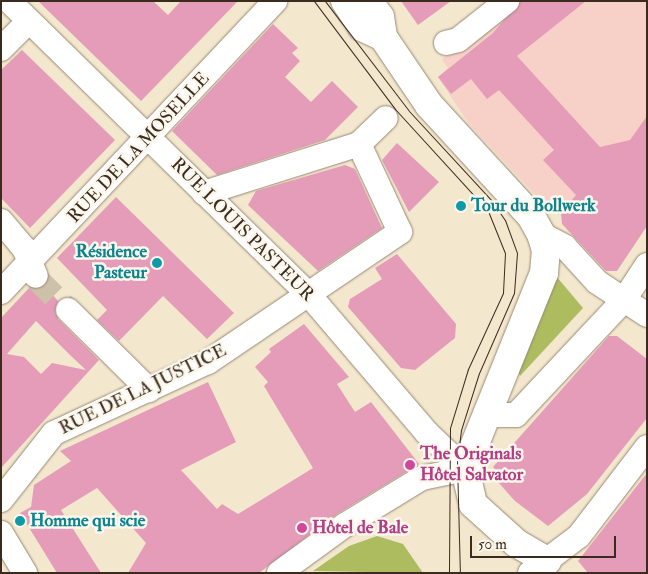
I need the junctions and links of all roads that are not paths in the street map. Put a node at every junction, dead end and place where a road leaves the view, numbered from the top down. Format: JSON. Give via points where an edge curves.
{"nodes":[{"id":1,"x":8,"y":1,"type":"edge"},
{"id":2,"x":275,"y":1,"type":"edge"},
{"id":3,"x":345,"y":1,"type":"edge"},
{"id":4,"x":368,"y":1,"type":"edge"},
{"id":5,"x":507,"y":1,"type":"edge"},
{"id":6,"x":28,"y":22,"type":"junction"},
{"id":7,"x":384,"y":37,"type":"junction"},
{"id":8,"x":446,"y":43,"type":"dead end"},
{"id":9,"x":1,"y":49,"type":"edge"},
{"id":10,"x":386,"y":118,"type":"dead end"},
{"id":11,"x":148,"y":138,"type":"junction"},
{"id":12,"x":359,"y":144,"type":"junction"},
{"id":13,"x":204,"y":193,"type":"junction"},
{"id":14,"x":1,"y":221,"type":"edge"},
{"id":15,"x":541,"y":234,"type":"junction"},
{"id":16,"x":647,"y":265,"type":"edge"},
{"id":17,"x":34,"y":272,"type":"junction"},
{"id":18,"x":1,"y":292,"type":"edge"},
{"id":19,"x":310,"y":296,"type":"junction"},
{"id":20,"x":624,"y":300,"type":"junction"},
{"id":21,"x":68,"y":310,"type":"tunnel mouth"},
{"id":22,"x":647,"y":315,"type":"edge"},
{"id":23,"x":149,"y":390,"type":"junction"},
{"id":24,"x":486,"y":415,"type":"junction"},
{"id":25,"x":647,"y":448,"type":"edge"},
{"id":26,"x":465,"y":469,"type":"junction"},
{"id":27,"x":1,"y":500,"type":"edge"},
{"id":28,"x":1,"y":533,"type":"edge"},
{"id":29,"x":15,"y":568,"type":"edge"},
{"id":30,"x":544,"y":569,"type":"edge"},
{"id":31,"x":279,"y":573,"type":"edge"}],
"edges":[{"from":1,"to":6,"type":"street","name":"RUE LOUIS PASTEUR"},
{"from":2,"to":11,"type":"street","name":"RUE DE LA MOSELLE"},
{"from":3,"to":7,"type":"main road","via":[[362,26]]},
{"from":4,"to":7,"type":"main road","via":[[380,18]]},
{"from":5,"to":8,"type":"street","via":[[458,40]]},
{"from":6,"to":9,"type":"street"},
{"from":6,"to":11,"type":"street","name":"RUE LOUIS PASTEUR"},
{"from":7,"to":15,"type":"main road","via":[[429,105],[530,216]]},
{"from":10,"to":12,"type":"street"},
{"from":11,"to":13,"type":"street","name":"RUE LOUIS PASTEUR"},
{"from":11,"to":17,"type":"street","name":"RUE DE LA MOSELLE"},
{"from":12,"to":13,"type":"street"},
{"from":12,"to":19,"type":"street","name":"RUE DE LA JUSTICE","via":[[400,232]]},
{"from":13,"to":19,"type":"street","name":"RUE LOUIS PASTEUR"},
{"from":14,"to":17,"type":"street","via":[[24,248]]},
{"from":15,"to":20,"type":"street","via":[[565,247],[597,282]]},
{"from":15,"to":24,"type":"main road","via":[[546,250],[544,273]]},
{"from":16,"to":20,"type":"street"},
{"from":17,"to":18,"type":"street","name":"RUE DE LA MOSELLE"},
{"from":19,"to":23,"type":"street","name":"RUE DE LA JUSTICE","via":[[208,362]]},
{"from":19,"to":26,"type":"street","name":"RUE LOUIS PASTEUR","via":[[426,432]]},
{"from":20,"to":22,"type":"street"},
{"from":20,"to":24,"type":"street","via":[[516,415]]},
{"from":21,"to":23,"type":"street"},
{"from":23,"to":27,"type":"street","name":"RUE DE LA JUSTICE","via":[[54,433]]},
{"from":24,"to":26,"type":"main road"},
{"from":25,"to":30,"type":"street","via":[[579,536]]},
{"from":26,"to":30,"type":"main road","name":"RUE LOUIS PASTEUR"},
{"from":26,"to":31,"type":"street","via":[[422,478],[345,524]]},
{"from":28,"to":29,"type":"street"}]}
